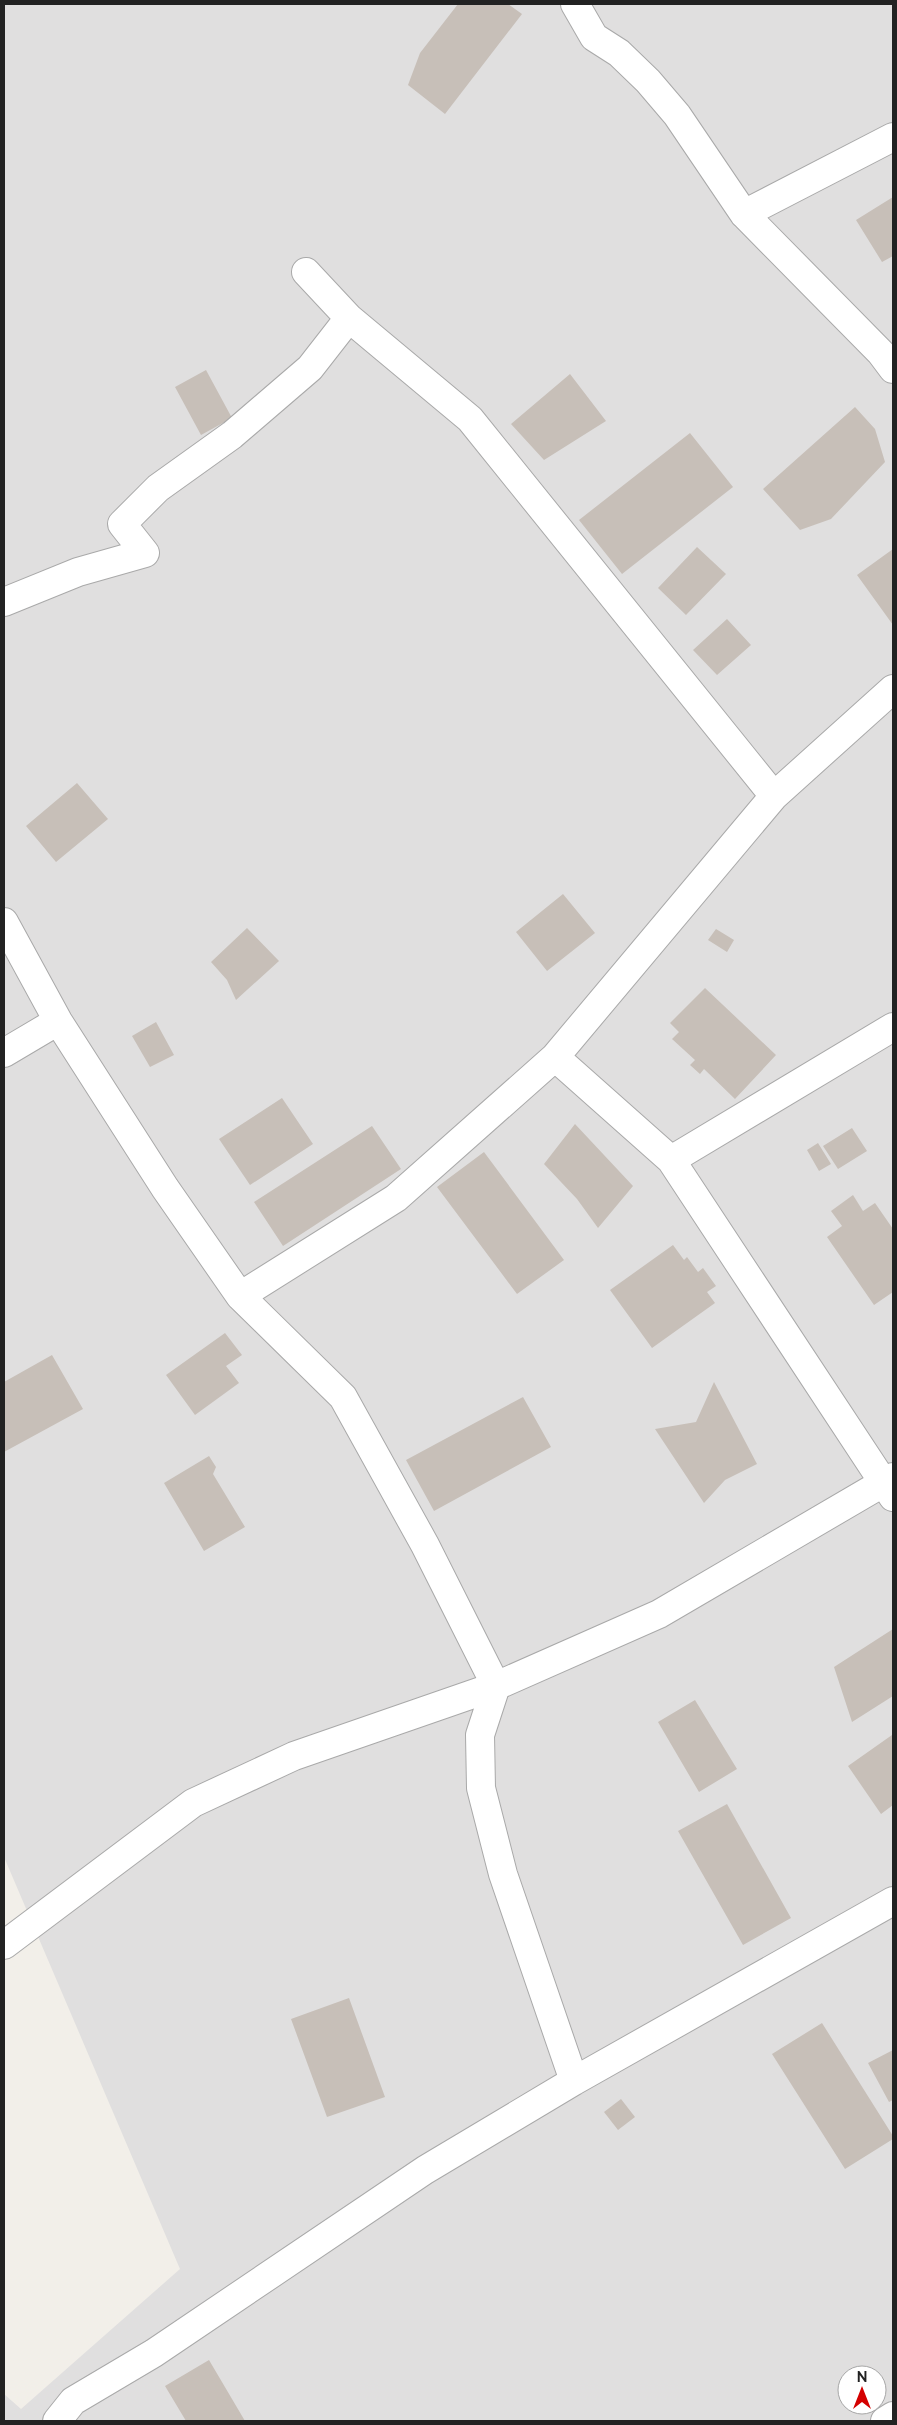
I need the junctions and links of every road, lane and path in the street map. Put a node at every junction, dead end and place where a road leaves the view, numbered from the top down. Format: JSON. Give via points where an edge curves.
{"nodes":[{"id":1,"x":575,"y":4,"type":"edge"},
{"id":2,"x":893,"y":137,"type":"edge"},
{"id":3,"x":744,"y":214,"type":"junction"},
{"id":4,"x":306,"y":272,"type":"dead end"},
{"id":5,"x":349,"y":318,"type":"junction"},
{"id":6,"x":893,"y":369,"type":"edge"},
{"id":7,"x":4,"y":602,"type":"edge"},
{"id":8,"x":893,"y":690,"type":"edge"},
{"id":9,"x":774,"y":796,"type":"junction"},
{"id":10,"x":4,"y":922,"type":"edge"},
{"id":11,"x":58,"y":1020,"type":"junction"},
{"id":12,"x":893,"y":1027,"type":"edge"},
{"id":13,"x":4,"y":1053,"type":"edge"},
{"id":14,"x":555,"y":1057,"type":"junction"},
{"id":15,"x":671,"y":1160,"type":"junction"},
{"id":16,"x":240,"y":1296,"type":"junction"},
{"id":17,"x":890,"y":1486,"type":"edge"},
{"id":18,"x":496,"y":1686,"type":"junction"},
{"id":19,"x":893,"y":1901,"type":"edge"},
{"id":20,"x":4,"y":1945,"type":"edge"},
{"id":21,"x":574,"y":2081,"type":"junction"},
{"id":22,"x":893,"y":2416,"type":"edge"},
{"id":23,"x":57,"y":2421,"type":"edge"},
{"id":24,"x":885,"y":2421,"type":"edge"}],
"edges":[{"from":1,"to":3,"type":"street","via":[[594,36],[619,53],[648,80],[677,115]]},
{"from":2,"to":3,"type":"street"},
{"from":3,"to":6,"type":"street"},
{"from":4,"to":5,"type":"street"},
{"from":5,"to":7,"type":"street","via":[[310,368],[232,435],[158,488],[122,524],[145,553],[78,572]]},
{"from":5,"to":9,"type":"street","via":[[470,420]]},
{"from":8,"to":9,"type":"street"},
{"from":9,"to":14,"type":"street"},
{"from":10,"to":11,"type":"street"},
{"from":11,"to":13,"type":"street"},
{"from":11,"to":16,"type":"street","via":[[165,1188]]},
{"from":12,"to":15,"type":"street"},
{"from":14,"to":15,"type":"street"},
{"from":14,"to":16,"type":"street","via":[[396,1198]]},
{"from":15,"to":17,"type":"street"},
{"from":16,"to":18,"type":"street","via":[[343,1397],[425,1545]]},
{"from":17,"to":18,"type":"street","via":[[659,1614]]},
{"from":18,"to":20,"type":"street","via":[[294,1756],[193,1803]]},
{"from":18,"to":21,"type":"street","via":[[480,1735],[481,1788],[503,1874]]},
{"from":19,"to":21,"type":"street"},
{"from":21,"to":23,"type":"street","via":[[425,2170],[154,2353],[73,2401]]},
{"from":22,"to":24,"type":"street"}]}
